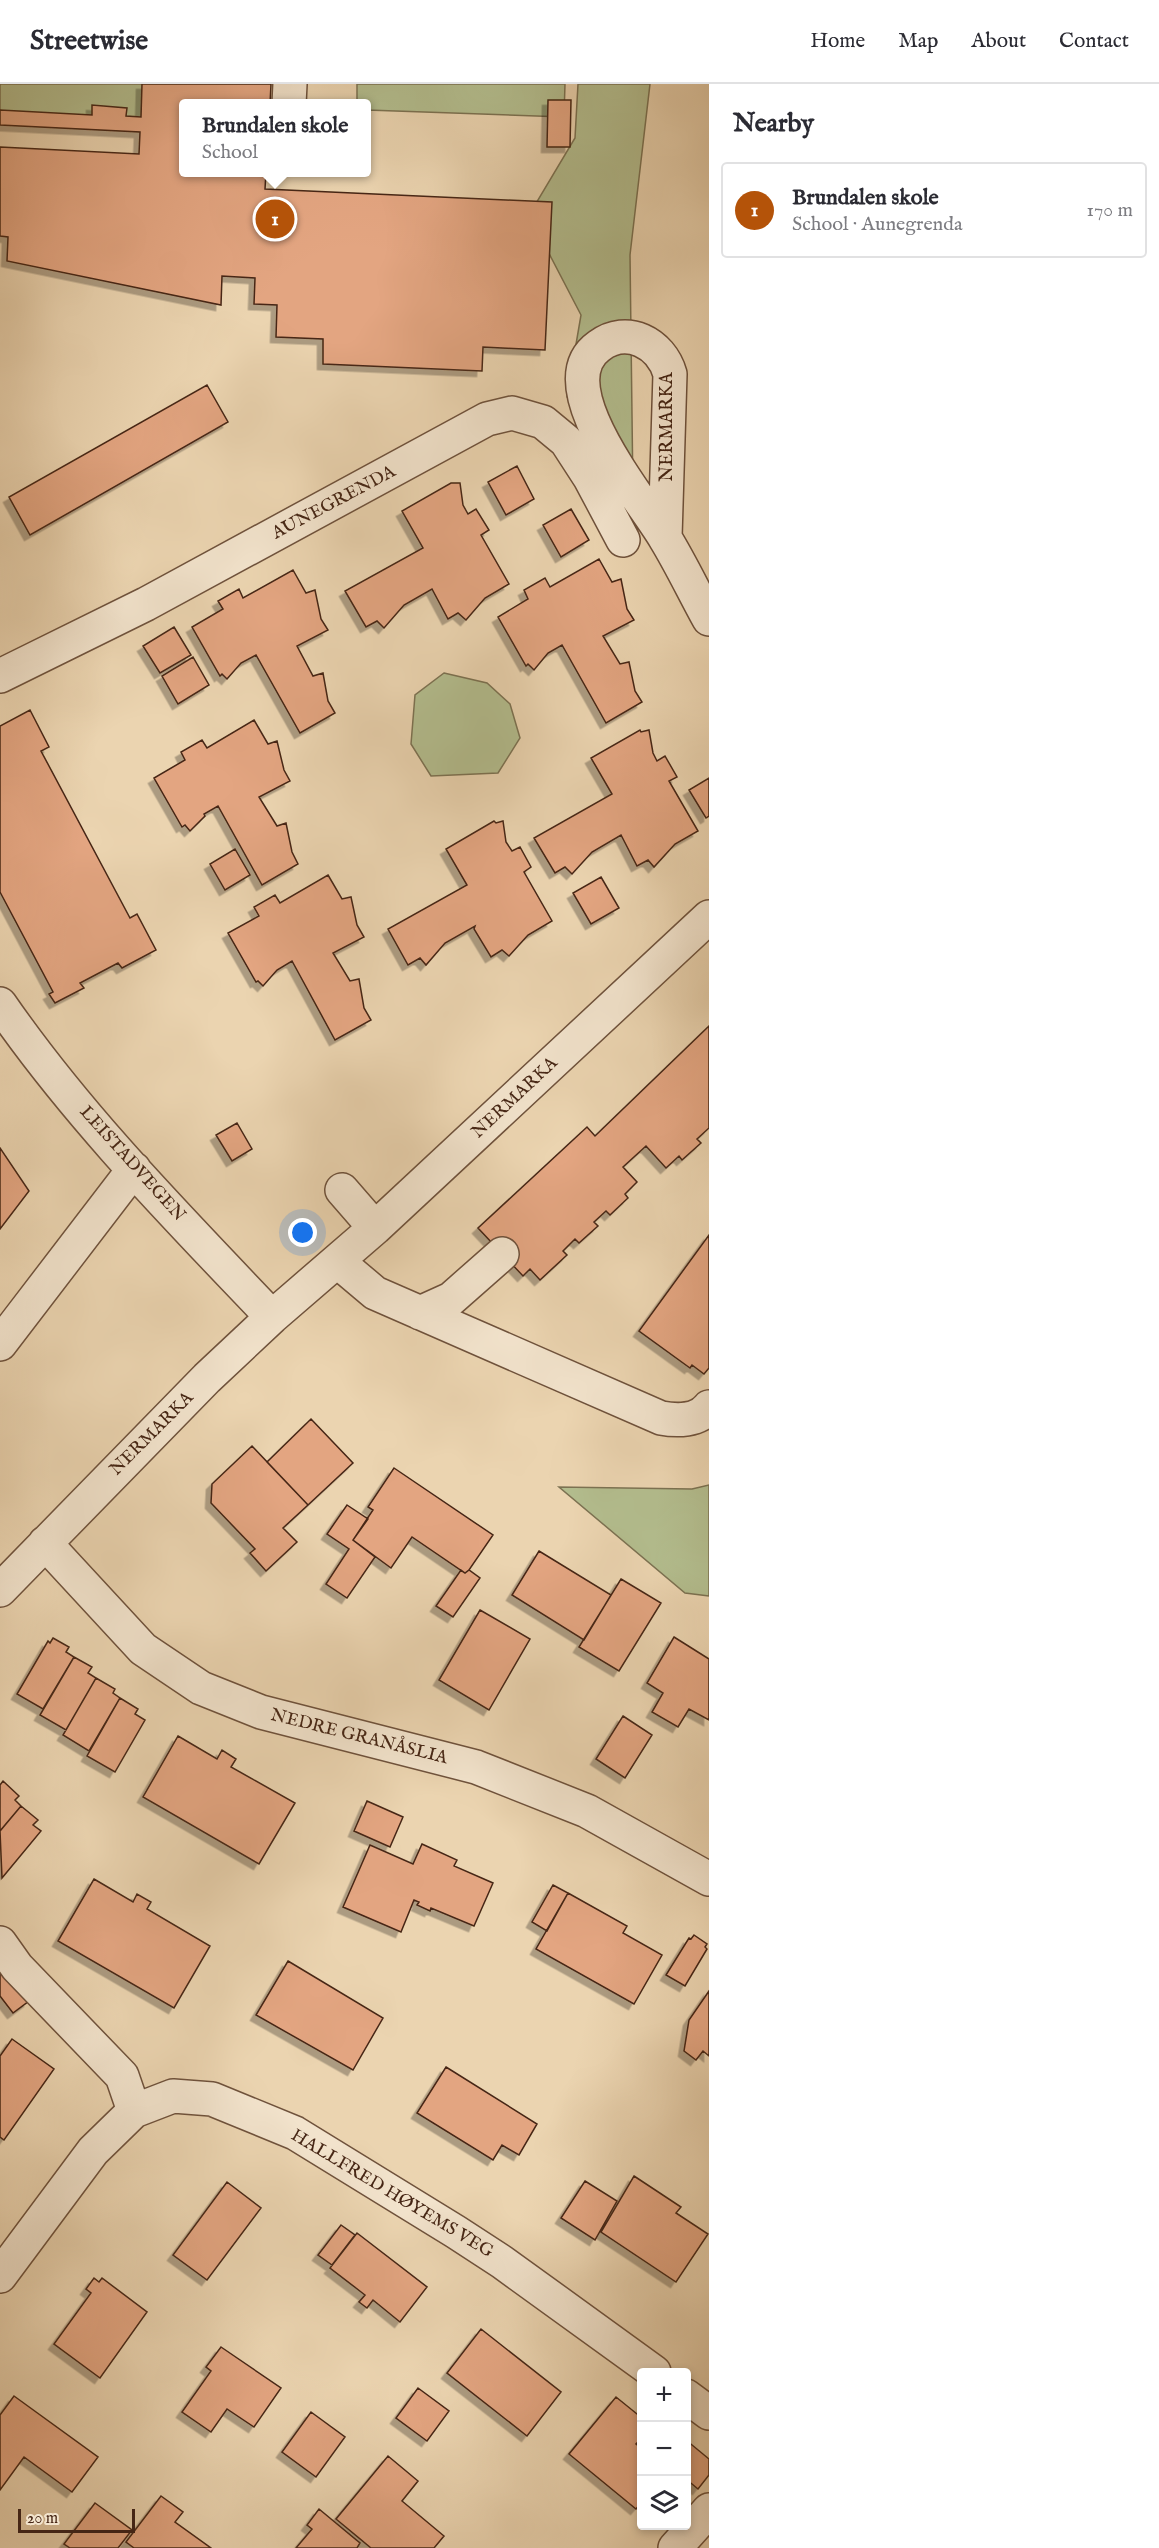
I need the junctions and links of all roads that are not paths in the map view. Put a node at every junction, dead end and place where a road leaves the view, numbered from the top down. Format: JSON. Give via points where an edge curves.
{"nodes":[{"id":1,"x":290,"y":84,"type":"edge"},
{"id":2,"x":289,"y":99,"type":"edge"},
{"id":3,"x":665,"y":537,"type":"junction"},
{"id":4,"x":623,"y":540,"type":"dead end"},
{"id":5,"x":709,"y":619,"type":"edge"},
{"id":6,"x":0,"y":676,"type":"edge"},
{"id":7,"x":703,"y":934,"type":"edge"},
{"id":8,"x":0,"y":1004,"type":"edge"},
{"id":9,"x":134,"y":1169,"type":"junction"},
{"id":10,"x":342,"y":1190,"type":"dead end"},
{"id":11,"x":375,"y":1228,"type":"junction"},
{"id":12,"x":502,"y":1254,"type":"dead end"},
{"id":13,"x":337,"y":1261,"type":"junction"},
{"id":14,"x":420,"y":1313,"type":"junction"},
{"id":15,"x":272,"y":1317,"type":"junction"},
{"id":16,"x":0,"y":1344,"type":"edge"},
{"id":17,"x":709,"y":1407,"type":"edge"},
{"id":18,"x":45,"y":1543,"type":"junction"},
{"id":19,"x":0,"y":1590,"type":"edge"},
{"id":20,"x":709,"y":1879,"type":"edge"},
{"id":21,"x":0,"y":1943,"type":"edge"},
{"id":22,"x":134,"y":2111,"type":"junction"},
{"id":23,"x":0,"y":2276,"type":"edge"},
{"id":24,"x":647,"y":2368,"type":"edge"},
{"id":25,"x":691,"y":2399,"type":"edge"},
{"id":26,"x":709,"y":2413,"type":"edge"},
{"id":27,"x":709,"y":2510,"type":"edge"},
{"id":28,"x":675,"y":2548,"type":"edge"}],
"edges":[{"from":1,"to":2,"type":"street"},
{"from":3,"to":3,"type":"street","name":"NERMARKA","via":[[618,466],[586,408],[582,387],[586,363],[597,347],[613,339],[652,344],[667,362],[670,374]]},
{"from":3,"to":5,"type":"street","name":"NERMARKA"},
{"from":4,"to":6,"type":"street","name":"AUNEGRENDA","via":[[566,441],[543,422],[512,413],[487,419],[146,604]]},
{"from":7,"to":11,"type":"street","name":"NERMARKA"},
{"from":8,"to":9,"type":"street","name":"LEISTADVEGEN","via":[[55,1078]]},
{"from":9,"to":15,"type":"street","name":"LEISTADVEGEN"},
{"from":9,"to":16,"type":"street"},
{"from":10,"to":11,"type":"street"},
{"from":11,"to":13,"type":"street","name":"NERMARKA"},
{"from":12,"to":14,"type":"street","via":[[451,1299]]},
{"from":13,"to":14,"type":"street","via":[[375,1293]]},
{"from":13,"to":15,"type":"street","name":"NERMARKA"},
{"from":14,"to":17,"type":"street","via":[[661,1418],[680,1421],[706,1412]]},
{"from":15,"to":18,"type":"street","name":"NERMARKA"},
{"from":18,"to":19,"type":"street","name":"NERMARKA"},
{"from":18,"to":20,"type":"street","name":"NEDRE GRANÅSLIA","via":[[143,1649],[201,1688],[261,1712],[476,1767],[587,1811]]},
{"from":21,"to":22,"type":"street","via":[[17,1967],[122,2076]]},
{"from":22,"to":23,"type":"street","name":"HALLFRED HØYEMS VEG","via":[[93,2151]]},
{"from":22,"to":24,"type":"street","name":"HALLFRED HØYEMS VEG","via":[[173,2096],[212,2099],[296,2133],[502,2262]]},
{"from":25,"to":26,"type":"street"},
{"from":27,"to":28,"type":"street"}]}
